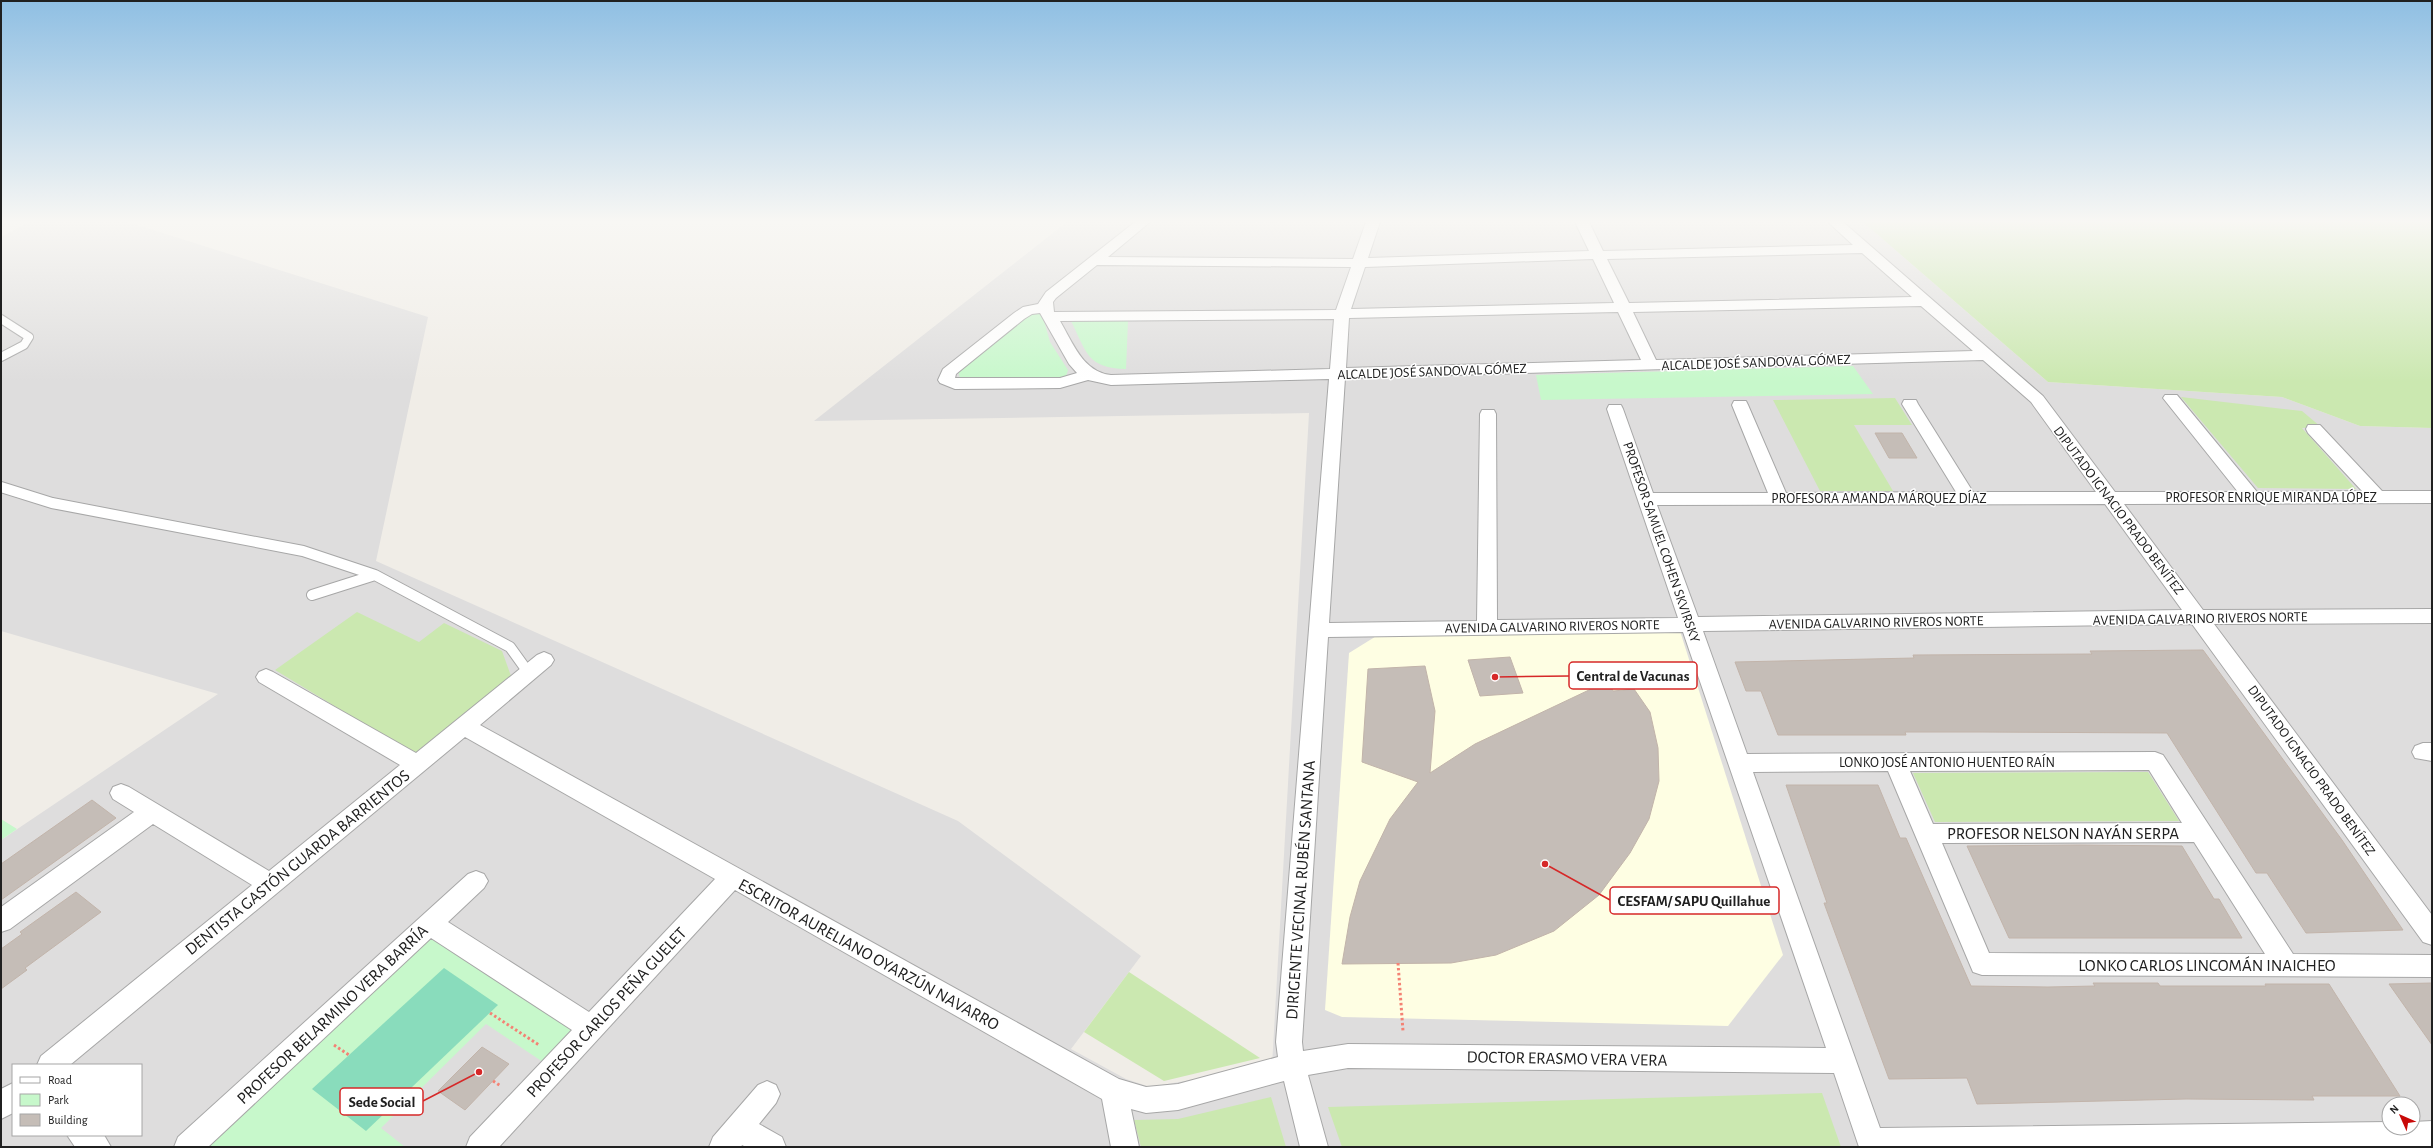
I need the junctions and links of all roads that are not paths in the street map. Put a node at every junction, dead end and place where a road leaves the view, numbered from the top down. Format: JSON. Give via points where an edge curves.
{"nodes":[{"id":1,"x":1075,"y":276,"type":"edge"},
{"id":2,"x":1355,"y":276,"type":"edge"},
{"id":3,"x":1608,"y":276,"type":"edge"},
{"id":4,"x":1897,"y":276,"type":"edge"},
{"id":5,"x":1927,"y":302,"type":"junction"},
{"id":6,"x":1623,"y":307,"type":"junction"},
{"id":7,"x":1047,"y":312,"type":"junction"},
{"id":8,"x":1342,"y":314,"type":"junction"},
{"id":9,"x":1,"y":320,"type":"edge"},
{"id":10,"x":1988,"y":355,"type":"junction"},
{"id":11,"x":1,"y":357,"type":"edge"},
{"id":12,"x":1651,"y":365,"type":"junction"},
{"id":13,"x":1088,"y":374,"type":"junction"},
{"id":14,"x":1336,"y":374,"type":"junction"},
{"id":15,"x":2171,"y":398,"type":"dead end"},
{"id":16,"x":1910,"y":404,"type":"dead end"},
{"id":17,"x":1740,"y":405,"type":"dead end"},
{"id":18,"x":1615,"y":409,"type":"dead end"},
{"id":19,"x":1488,"y":414,"type":"dead end"},
{"id":20,"x":2314,"y":429,"type":"dead end"},
{"id":21,"x":1,"y":487,"type":"edge"},
{"id":22,"x":2377,"y":497,"type":"junction"},
{"id":23,"x":2432,"y":497,"type":"edge"},
{"id":24,"x":1968,"y":498,"type":"junction"},
{"id":25,"x":2110,"y":498,"type":"junction"},
{"id":26,"x":2253,"y":498,"type":"junction"},
{"id":27,"x":1647,"y":499,"type":"junction"},
{"id":28,"x":1780,"y":499,"type":"junction"},
{"id":29,"x":375,"y":575,"type":"junction"},
{"id":30,"x":312,"y":595,"type":"dead end"},
{"id":31,"x":2432,"y":616,"type":"edge"},
{"id":32,"x":2199,"y":617,"type":"junction"},
{"id":33,"x":1691,"y":624,"type":"junction"},
{"id":34,"x":1487,"y":627,"type":"junction"},
{"id":35,"x":1319,"y":630,"type":"junction"},
{"id":36,"x":536,"y":666,"type":"joint"},
{"id":37,"x":266,"y":677,"type":"dead end"},
{"id":38,"x":464,"y":726,"type":"junction"},
{"id":39,"x":1895,"y":762,"type":"junction"},
{"id":40,"x":1740,"y":763,"type":"junction"},
{"id":41,"x":417,"y":764,"type":"junction"},
{"id":42,"x":121,"y":793,"type":"dead end"},
{"id":43,"x":152,"y":812,"type":"junction"},
{"id":44,"x":2201,"y":832,"type":"junction"},
{"id":45,"x":1926,"y":834,"type":"junction"},
{"id":46,"x":731,"y":878,"type":"junction"},
{"id":47,"x":476,"y":881,"type":"dead end"},
{"id":48,"x":270,"y":884,"type":"junction"},
{"id":49,"x":1,"y":921,"type":"edge"},
{"id":50,"x":430,"y":924,"type":"junction"},
{"id":51,"x":2430,"y":928,"type":"edge"},
{"id":52,"x":2286,"y":965,"type":"junction"},
{"id":53,"x":2432,"y":966,"type":"edge"},
{"id":54,"x":591,"y":1028,"type":"junction"},
{"id":55,"x":1842,"y":1062,"type":"junction"},
{"id":56,"x":51,"y":1064,"type":"edge"},
{"id":57,"x":1293,"y":1068,"type":"junction"},
{"id":58,"x":1114,"y":1091,"type":"junction"},
{"id":59,"x":767,"y":1094,"type":"dead end"},
{"id":60,"x":12,"y":1097,"type":"edge"},
{"id":61,"x":1,"y":1106,"type":"edge"},
{"id":62,"x":2432,"y":1135,"type":"edge"},
{"id":63,"x":82,"y":1136,"type":"edge"},
{"id":64,"x":731,"y":1137,"type":"edge"},
{"id":65,"x":1872,"y":1145,"type":"edge"},
{"id":66,"x":97,"y":1147,"type":"edge"},
{"id":67,"x":188,"y":1147,"type":"edge"},
{"id":68,"x":480,"y":1147,"type":"edge"},
{"id":69,"x":772,"y":1147,"type":"edge"},
{"id":70,"x":1125,"y":1147,"type":"edge"},
{"id":71,"x":1314,"y":1147,"type":"edge"}],
"edges":[{"from":1,"to":7,"type":"street","via":[[1046,301]]},
{"from":2,"to":8,"type":"street","name":"DIRIGENTE VECINAL RUBÉN SANTANA"},
{"from":3,"to":6,"type":"street"},
{"from":4,"to":5,"type":"street","name":"DIPUTADO IGNACIO PRADO BENÍTEZ"},
{"from":5,"to":6,"type":"street"},
{"from":5,"to":10,"type":"street","name":"DIPUTADO IGNACIO PRADO BENÍTEZ"},
{"from":6,"to":8,"type":"street"},
{"from":6,"to":12,"type":"street"},
{"from":7,"to":8,"type":"street"},
{"from":7,"to":13,"type":"street","via":[[1077,364]]},
{"from":7,"to":13,"type":"street","via":[[1035,308],[1019,316],[949,372],[946,380],[955,384],[1060,383]]},
{"from":8,"to":14,"type":"street","name":"DIRIGENTE VECINAL RUBÉN SANTANA"},
{"from":9,"to":11,"type":"lane","via":[[29,337],[24,344]]},
{"from":10,"to":12,"type":"street","name":"ALCALDE JOSÉ SANDOVAL GÓMEZ"},
{"from":10,"to":25,"type":"street","name":"DIPUTADO IGNACIO PRADO BENÍTEZ","via":[[2037,399]]},
{"from":12,"to":14,"type":"street","name":"ALCALDE JOSÉ SANDOVAL GÓMEZ"},
{"from":13,"to":14,"type":"street","name":"ALCALDE JOSÉ SANDOVAL GÓMEZ","via":[[1111,380]]},
{"from":14,"to":35,"type":"street","name":"DIRIGENTE VECINAL RUBÉN SANTANA"},
{"from":15,"to":26,"type":"street"},
{"from":16,"to":24,"type":"street"},
{"from":17,"to":28,"type":"street"},
{"from":18,"to":27,"type":"street","name":"PROFESOR SAMUEL COHEN SKVIRSKY"},
{"from":19,"to":34,"type":"street"},
{"from":20,"to":22,"type":"street"},
{"from":21,"to":29,"type":"lane","via":[[52,503],[303,551]]},
{"from":22,"to":23,"type":"street","name":"PROFESOR ENRIQUE MIRANDA LÓPEZ"},
{"from":22,"to":26,"type":"street","name":"PROFESOR ENRIQUE MIRANDA LÓPEZ"},
{"from":24,"to":25,"type":"street","name":"PROFESORA AMANDA MÁRQUEZ DÍAZ"},
{"from":24,"to":28,"type":"street","name":"PROFESORA AMANDA MÁRQUEZ DÍAZ"},
{"from":25,"to":26,"type":"street","name":"PROFESOR ENRIQUE MIRANDA LÓPEZ"},
{"from":25,"to":32,"type":"street","name":"DIPUTADO IGNACIO PRADO BENÍTEZ"},
{"from":27,"to":28,"type":"street","name":"PROFESORA AMANDA MÁRQUEZ DÍAZ"},
{"from":27,"to":33,"type":"street","name":"PROFESOR SAMUEL COHEN SKVIRSKY"},
{"from":29,"to":30,"type":"lane"},
{"from":29,"to":36,"type":"lane","via":[[510,647]]},
{"from":31,"to":32,"type":"street","name":"AVENIDA GALVARINO RIVEROS NORTE"},
{"from":32,"to":33,"type":"street","name":"AVENIDA GALVARINO RIVEROS NORTE"},
{"from":32,"to":51,"type":"street","name":"DIPUTADO IGNACIO PRADO BENÍTEZ"},
{"from":33,"to":34,"type":"street","name":"AVENIDA GALVARINO RIVEROS NORTE"},
{"from":33,"to":40,"type":"street","name":"PROFESOR SAMUEL COHEN SKVIRSKY"},
{"from":34,"to":35,"type":"street","name":"AVENIDA GALVARINO RIVEROS NORTE"},
{"from":35,"to":57,"type":"street","name":"DIRIGENTE VECINAL RUBÉN SANTANA","via":[[1289,1042]]},
{"from":36,"to":38,"type":"street","name":"DENTISTA GASTÓN GUARDA BARRIENTOS"},
{"from":37,"to":41,"type":"street"},
{"from":38,"to":41,"type":"street","name":"DENTISTA GASTÓN GUARDA BARRIENTOS"},
{"from":38,"to":46,"type":"street","name":"ESCRITOR AURELIANO OYARZÚN NAVARRO"},
{"from":39,"to":40,"type":"street","name":"LONKO JOSÉ ANTONIO HUENTEO RAÍN"},
{"from":39,"to":44,"type":"street","name":"LONKO JOSÉ ANTONIO HUENTEO RAÍN","via":[[2155,761]]},
{"from":39,"to":45,"type":"street"},
{"from":40,"to":55,"type":"street","name":"PROFESOR SAMUEL COHEN SKVIRSKY"},
{"from":41,"to":48,"type":"street","name":"DENTISTA GASTÓN GUARDA BARRIENTOS"},
{"from":42,"to":43,"type":"street"},
{"from":43,"to":48,"type":"street"},
{"from":43,"to":49,"type":"street"},
{"from":44,"to":45,"type":"street","name":"PROFESOR NELSON NAYÁN SERPA"},
{"from":44,"to":52,"type":"street"},
{"from":45,"to":52,"type":"street","name":"LONKO CARLOS LINCOMÁN INAICHEO","via":[[1982,964]]},
{"from":46,"to":54,"type":"street","name":"PROFESOR CARLOS PEÑA GUELET"},
{"from":46,"to":58,"type":"street","name":"ESCRITOR AURELIANO OYARZÚN NAVARRO"},
{"from":47,"to":50,"type":"street","name":"PROFESOR BELARMINO VERA BARRÍA"},
{"from":48,"to":56,"type":"street","name":"DENTISTA GASTÓN GUARDA BARRIENTOS"},
{"from":50,"to":54,"type":"street"},
{"from":50,"to":67,"type":"street","name":"PROFESOR BELARMINO VERA BARRÍA"},
{"from":52,"to":53,"type":"street","name":"LONKO CARLOS LINCOMÁN INAICHEO"},
{"from":54,"to":68,"type":"street","name":"PROFESOR CARLOS PEÑA GUELET"},
{"from":55,"to":57,"type":"street","name":"DOCTOR ERASMO VERA VERA","via":[[1348,1056],[1320,1059]]},
{"from":55,"to":65,"type":"street","name":"PROFESOR SAMUEL COHEN SKVIRSKY"},
{"from":57,"to":58,"type":"street","name":"ESCRITOR AURELIANO OYARZÚN NAVARRO","via":[[1178,1097],[1146,1100]]},
{"from":57,"to":71,"type":"street","name":"DIRIGENTE VECINAL RUBÉN SANTANA"},
{"from":58,"to":70,"type":"street"},
{"from":59,"to":64,"type":"street"},
{"from":60,"to":61,"type":"street"},
{"from":62,"to":65,"type":"street"},
{"from":63,"to":66,"type":"street"},
{"from":64,"to":69,"type":"street"}]}
